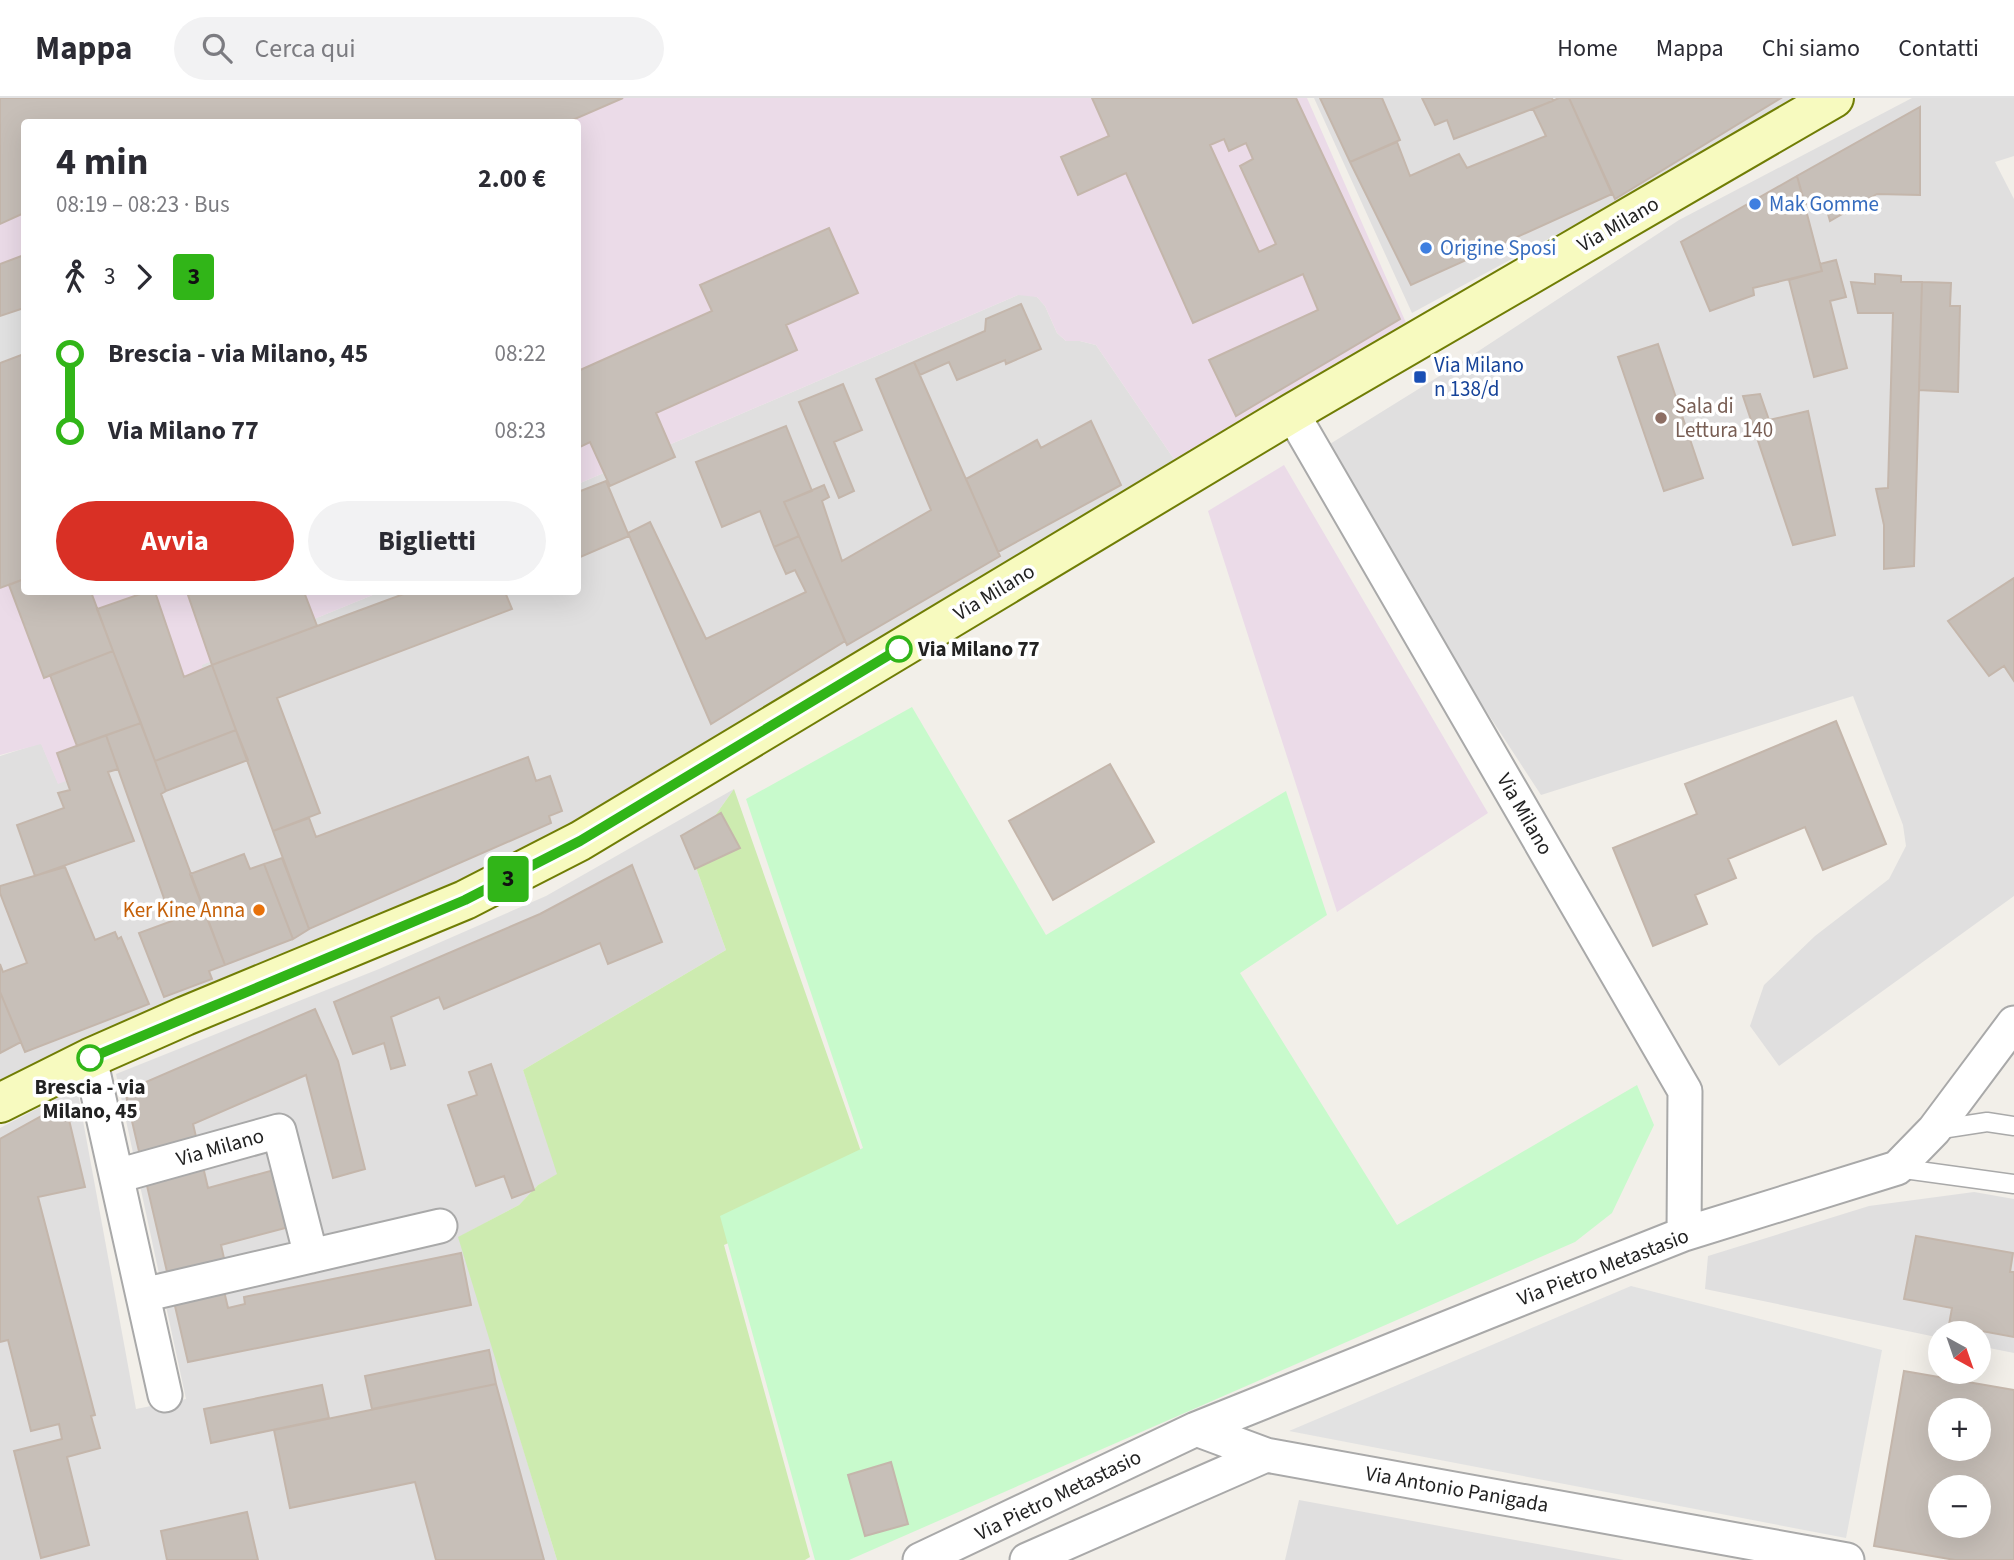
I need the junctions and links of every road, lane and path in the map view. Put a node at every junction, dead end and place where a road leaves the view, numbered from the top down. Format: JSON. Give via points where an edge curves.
{"nodes":[{"id":1,"x":1834,"y":98,"type":"edge"},
{"id":2,"x":1292,"y":413,"type":"junction"},
{"id":3,"x":2014,"y":1023,"type":"edge"},
{"id":4,"x":90,"y":1058,"type":"junction"},
{"id":5,"x":0,"y":1103,"type":"edge"},
{"id":6,"x":2014,"y":1126,"type":"edge"},
{"id":7,"x":1934,"y":1130,"type":"junction"},
{"id":8,"x":1897,"y":1168,"type":"junction"},
{"id":9,"x":117,"y":1176,"type":"junction"},
{"id":10,"x":2014,"y":1184,"type":"edge"},
{"id":11,"x":440,"y":1226,"type":"dead end"},
{"id":12,"x":1684,"y":1234,"type":"junction"},
{"id":13,"x":311,"y":1256,"type":"junction"},
{"id":14,"x":143,"y":1295,"type":"junction"},
{"id":15,"x":164,"y":1395,"type":"dead end"},
{"id":16,"x":1196,"y":1429,"type":"junction"},
{"id":17,"x":1266,"y":1455,"type":"junction"},
{"id":18,"x":963,"y":1551,"type":"edge"},
{"id":19,"x":920,"y":1560,"type":"edge"},
{"id":20,"x":1027,"y":1560,"type":"edge"},
{"id":21,"x":1847,"y":1560,"type":"edge"}],
"edges":[{"from":1,"to":2,"type":"main road","name":"Via Milano"},
{"from":2,"to":4,"type":"main road","name":"Via Milano","via":[[580,841],[465,900]]},
{"from":2,"to":12,"type":"street","name":"Via Milano","via":[[1685,1091]]},
{"from":3,"to":7,"type":"street"},
{"from":4,"to":5,"type":"main road","name":"Via Milano"},
{"from":4,"to":9,"type":"street"},
{"from":6,"to":7,"type":"lane","via":[[1987,1122]]},
{"from":7,"to":8,"type":"street"},
{"from":8,"to":10,"type":"lane"},
{"from":8,"to":12,"type":"street","name":"Via Pietro Metastasio"},
{"from":9,"to":13,"type":"street","name":"Via Milano","via":[[279,1131]]},
{"from":9,"to":14,"type":"street"},
{"from":11,"to":13,"type":"street"},
{"from":12,"to":16,"type":"street","name":"Via Pietro Metastasio"},
{"from":13,"to":14,"type":"street"},
{"from":14,"to":15,"type":"street"},
{"from":16,"to":17,"type":"street","name":"Via Antonio Panigada"},
{"from":16,"to":18,"type":"street","name":"Via Pietro Metastasio"},
{"from":17,"to":20,"type":"street"},
{"from":17,"to":21,"type":"street","name":"Via Antonio Panigada"},
{"from":18,"to":19,"type":"street","name":"Via Pietro Metastasio"}]}
